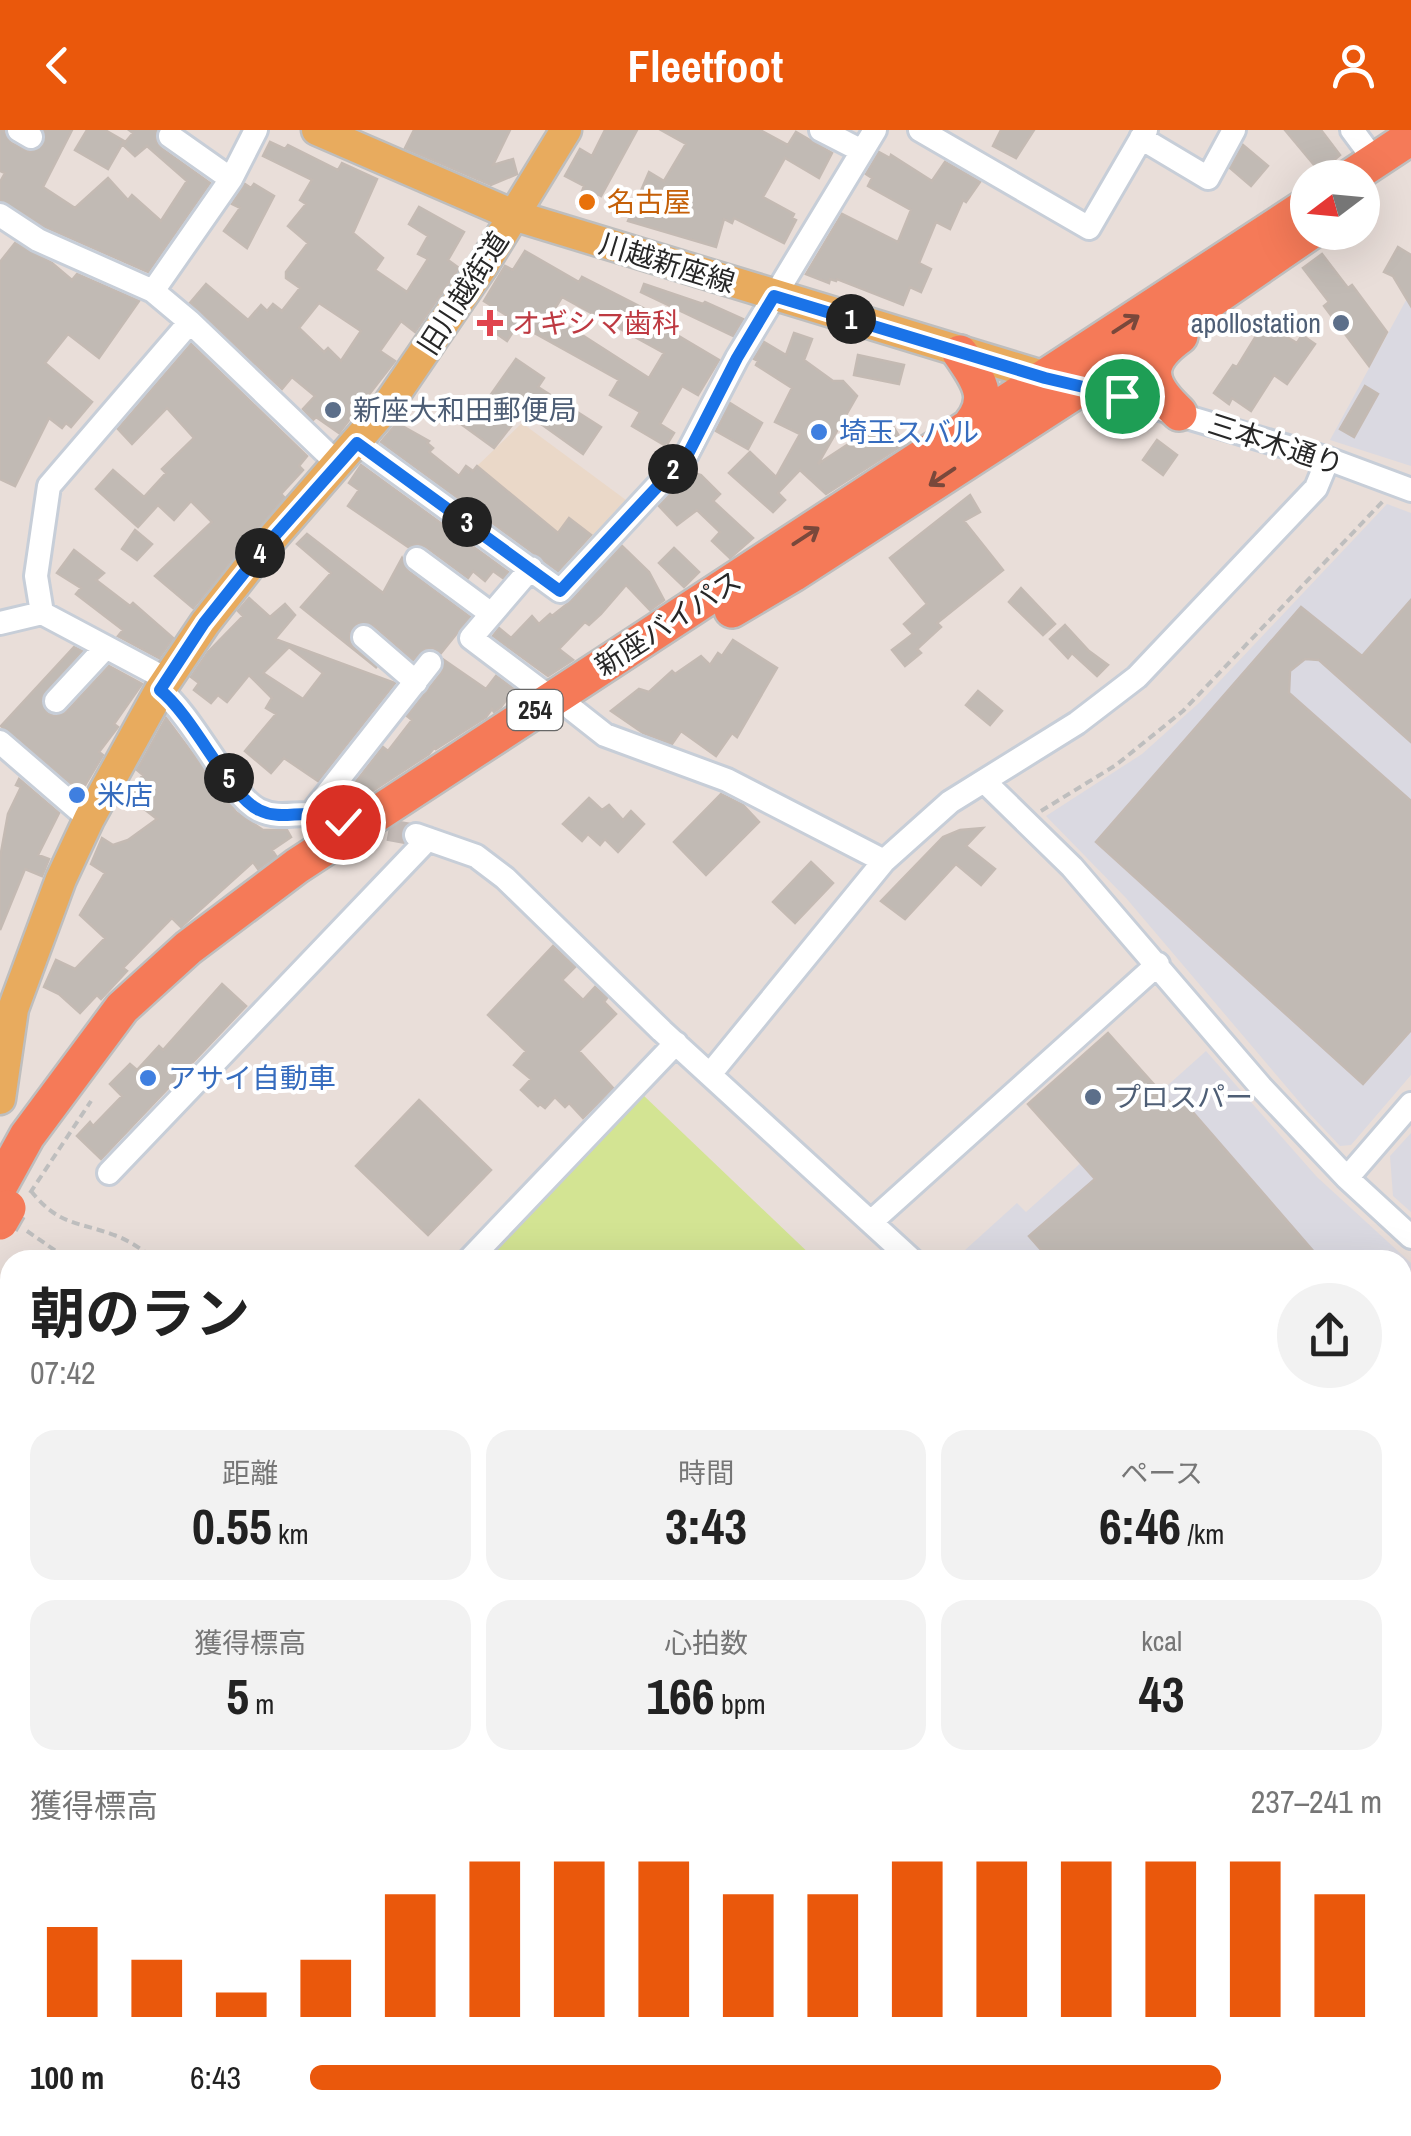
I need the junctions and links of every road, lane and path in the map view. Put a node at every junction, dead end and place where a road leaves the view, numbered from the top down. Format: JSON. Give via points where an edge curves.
{"nodes":[{"id":1,"x":256,"y":130,"type":"edge"},
{"id":2,"x":318,"y":130,"type":"edge"},
{"id":3,"x":566,"y":130,"type":"edge"},
{"id":4,"x":821,"y":130,"type":"edge"},
{"id":5,"x":875,"y":130,"type":"edge"},
{"id":6,"x":920,"y":130,"type":"edge"},
{"id":7,"x":1234,"y":130,"type":"edge"},
{"id":8,"x":1352,"y":130,"type":"edge"},
{"id":9,"x":1143,"y":134,"type":"edge"},
{"id":10,"x":170,"y":136,"type":"dead end"},
{"id":11,"x":1411,"y":137,"type":"edge"},
{"id":12,"x":862,"y":151,"type":"junction"},
{"id":13,"x":1360,"y":160,"type":"edge"},
{"id":14,"x":1376,"y":160,"type":"edge"},
{"id":15,"x":1411,"y":162,"type":"edge"},
{"id":16,"x":230,"y":180,"type":"junction"},
{"id":17,"x":1380,"y":184,"type":"edge"},
{"id":18,"x":0,"y":215,"type":"edge"},
{"id":19,"x":513,"y":215,"type":"junction"},
{"id":20,"x":1290,"y":217,"type":"edge"},
{"id":21,"x":1290,"y":248,"type":"edge"},
{"id":22,"x":1278,"y":257,"type":"junction"},
{"id":23,"x":153,"y":291,"type":"junction"},
{"id":24,"x":774,"y":296,"type":"junction"},
{"id":25,"x":190,"y":322,"type":"junction"},
{"id":26,"x":960,"y":353,"type":"junction"},
{"id":27,"x":1045,"y":378,"type":"junction"},
{"id":28,"x":1083,"y":386,"type":"junction"},
{"id":29,"x":1179,"y":413,"type":"junction"},
{"id":30,"x":964,"y":433,"type":"junction"},
{"id":31,"x":347,"y":454,"type":"junction"},
{"id":32,"x":1328,"y":459,"type":"junction"},
{"id":33,"x":1404,"y":497,"type":"edge"},
{"id":34,"x":416,"y":559,"type":"dead end"},
{"id":35,"x":530,"y":568,"type":"junction"},
{"id":36,"x":42,"y":613,"type":"junction"},
{"id":37,"x":490,"y":613,"type":"junction"},
{"id":38,"x":0,"y":623,"type":"edge"},
{"id":39,"x":364,"y":636,"type":"dead end"},
{"id":40,"x":106,"y":648,"type":"junction"},
{"id":41,"x":164,"y":685,"type":"junction"},
{"id":42,"x":56,"y":700,"type":"dead end"},
{"id":43,"x":562,"y":704,"type":"junction"},
{"id":44,"x":0,"y":742,"type":"edge"},
{"id":45,"x":985,"y":782,"type":"junction"},
{"id":46,"x":312,"y":814,"type":"junction"},
{"id":47,"x":1036,"y":814,"type":"dead end"},
{"id":48,"x":90,"y":818,"type":"junction"},
{"id":49,"x":343,"y":822,"type":"tunnel mouth"},
{"id":50,"x":884,"y":861,"type":"junction"},
{"id":51,"x":1158,"y":964,"type":"junction"},
{"id":52,"x":122,"y":1008,"type":"junction"},
{"id":53,"x":7,"y":1018,"type":"edge"},
{"id":54,"x":676,"y":1043,"type":"junction"},
{"id":55,"x":711,"y":1073,"type":"junction"},
{"id":56,"x":0,"y":1099,"type":"edge"},
{"id":57,"x":91,"y":1101,"type":"dead end"},
{"id":58,"x":1411,"y":1104,"type":"edge"},
{"id":59,"x":0,"y":1141,"type":"edge"},
{"id":60,"x":109,"y":1173,"type":"dead end"},
{"id":61,"x":1347,"y":1178,"type":"junction"},
{"id":62,"x":10,"y":1205,"type":"edge"},
{"id":63,"x":871,"y":1222,"type":"junction"},
{"id":64,"x":1411,"y":1238,"type":"edge"},
{"id":65,"x":58,"y":1250,"type":"edge"},
{"id":66,"x":139,"y":1250,"type":"edge"},
{"id":67,"x":479,"y":1250,"type":"edge"},
{"id":68,"x":901,"y":1250,"type":"edge"}],
"edges":[{"from":1,"to":16,"type":"street"},
{"from":2,"to":19,"type":"main road","name":"川越新座線"},
{"from":3,"to":19,"type":"main road","name":"旧川越街道"},
{"from":4,"to":12,"type":"street"},
{"from":5,"to":12,"type":"street"},
{"from":6,"to":9,"type":"street","via":[[1089,228]]},
{"from":7,"to":9,"type":"street","via":[[1208,178]]},
{"from":8,"to":13,"type":"street"},
{"from":10,"to":16,"type":"street"},
{"from":11,"to":14,"type":"highway"},
{"from":12,"to":24,"type":"street"},
{"from":15,"to":17,"type":"highway"},
{"from":16,"to":23,"type":"street"},
{"from":18,"to":23,"type":"street","via":[[38,240]]},
{"from":19,"to":24,"type":"main road","name":"川越新座線"},
{"from":19,"to":31,"type":"main road","name":"旧川越街道","via":[[444,325]]},
{"from":27,"to":20,"type":"highway","name":"新座バイパス","number":"254","one_way":true},
{"from":21,"to":22,"type":"highway","name":"新座バイパス","number":"254"},
{"from":22,"to":28,"type":"highway","name":"新座バイパス","number":"254"},
{"from":22,"to":29,"type":"highway","via":[[1156,358],[1154,380]]},
{"from":23,"to":25,"type":"street"},
{"from":24,"to":26,"type":"main road","name":"川越新座線"},
{"from":24,"to":35,"type":"street","via":[[688,454],[560,591]]},
{"from":25,"to":31,"type":"street"},
{"from":25,"to":36,"type":"street","via":[[49,486],[36,576]]},
{"from":26,"to":27,"type":"main road","name":"川越新座線"},
{"from":26,"to":30,"type":"highway","via":[[982,395],[977,419]]},
{"from":27,"to":28,"type":"main road","name":"川越新座線"},
{"from":27,"to":30,"type":"highway","name":"新座バイパス","number":"254"},
{"from":28,"to":29,"type":"street","name":"三本木通り"},
{"from":28,"to":43,"type":"highway","name":"新座バイパス","number":"254","one_way":true,"via":[[793,574]]},
{"from":29,"to":32,"type":"street","name":"三本木通り"},
{"from":43,"to":30,"type":"highway","name":"新座バイパス","number":"254","one_way":true},
{"from":31,"to":35,"type":"street"},
{"from":31,"to":41,"type":"main road","name":"旧川越街道","via":[[204,623]]},
{"from":32,"to":33,"type":"street","name":"三本木通り"},
{"from":32,"to":45,"type":"street","via":[[1316,488],[1137,677]]},
{"from":33,"to":47,"type":"path","via":[[1385,499],[1183,710],[1116,766]]},
{"from":34,"to":37,"type":"street"},
{"from":35,"to":37,"type":"street"},
{"from":36,"to":38,"type":"street"},
{"from":36,"to":40,"type":"street"},
{"from":37,"to":43,"type":"street","via":[[470,638]]},
{"from":39,"to":46,"type":"street","via":[[423,672]]},
{"from":40,"to":41,"type":"street"},
{"from":40,"to":42,"type":"street"},
{"from":41,"to":46,"type":"street","via":[[256,810],[281,817]]},
{"from":41,"to":48,"type":"main road","name":"旧川越街道"},
{"from":43,"to":50,"type":"street","via":[[605,736],[727,780]]},
{"from":43,"to":52,"type":"highway","name":"新座バイパス","number":"254","via":[[297,866],[188,948]]},
{"from":43,"to":62,"type":"highway","name":"新座バイパス","number":"254","via":[[193,971],[132,1030],[55,1126]]},
{"from":44,"to":48,"type":"street"},
{"from":45,"to":50,"type":"street","via":[[950,802]]},
{"from":45,"to":51,"type":"street"},
{"from":46,"to":49,"type":"street"},
{"from":48,"to":53,"type":"main road","name":"旧川越街道"},
{"from":50,"to":55,"type":"street"},
{"from":51,"to":61,"type":"street"},
{"from":51,"to":63,"type":"street"},
{"from":52,"to":59,"type":"highway","number":"254"},
{"from":52,"to":62,"type":"highway","name":"新座バイパス","number":"254","via":[[27,1136]]},
{"from":53,"to":56,"type":"main road","name":"旧川越街道"},
{"from":54,"to":55,"type":"street"},
{"from":54,"to":60,"type":"street","via":[[505,878],[476,856],[422,837]]},
{"from":54,"to":67,"type":"street"},
{"from":55,"to":63,"type":"street"},
{"from":57,"to":62,"type":"path"},
{"from":58,"to":61,"type":"street"},
{"from":61,"to":64,"type":"street"},
{"from":62,"to":65,"type":"path"},
{"from":62,"to":66,"type":"path","via":[[48,1210]]},
{"from":63,"to":68,"type":"street"}]}
